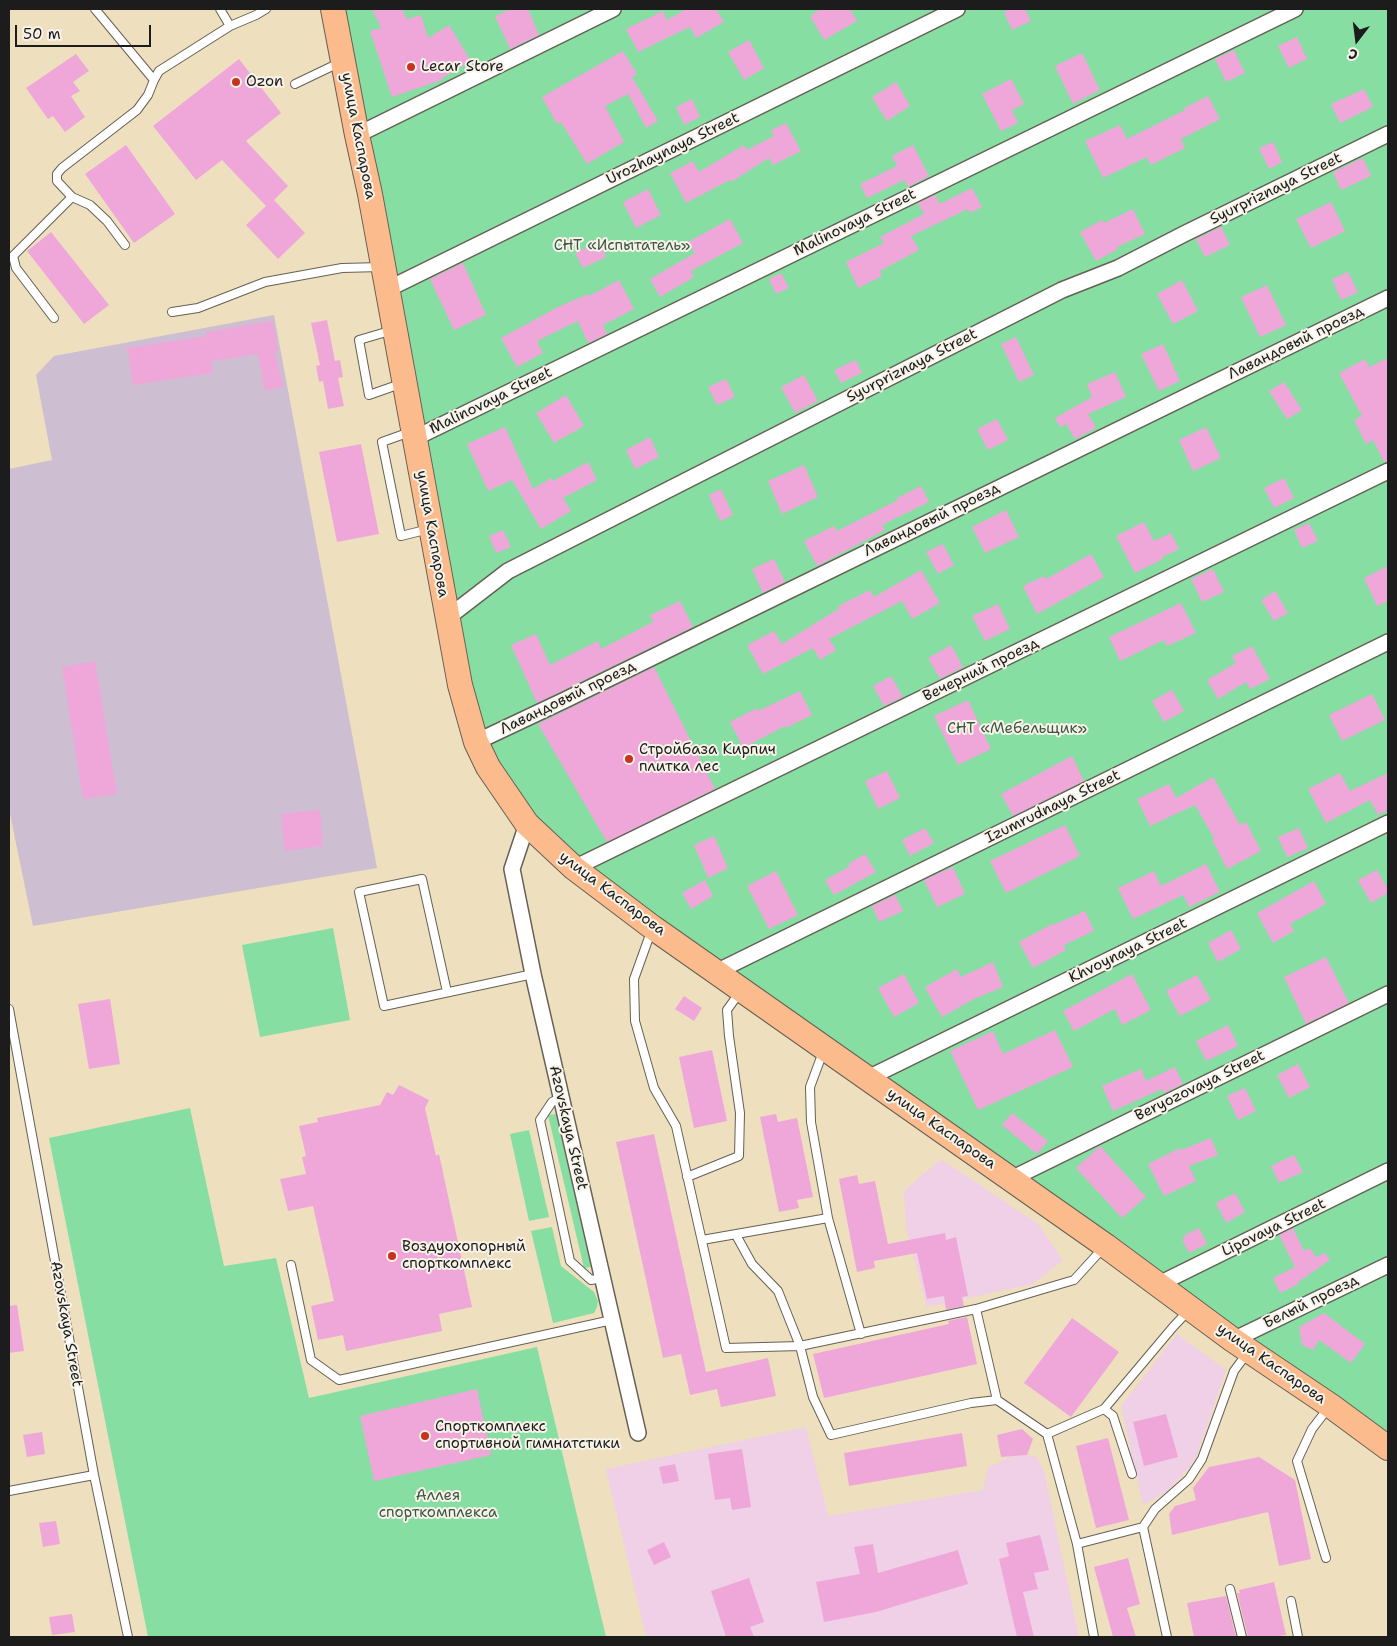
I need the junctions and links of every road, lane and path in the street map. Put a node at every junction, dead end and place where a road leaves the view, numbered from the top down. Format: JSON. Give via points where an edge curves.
{"nodes":[{"id":1,"x":95,"y":9,"type":"edge"},
{"id":2,"x":220,"y":9,"type":"edge"},
{"id":3,"x":266,"y":9,"type":"edge"},
{"id":4,"x":333,"y":9,"type":"edge"},
{"id":5,"x":613,"y":9,"type":"edge"},
{"id":6,"x":957,"y":9,"type":"edge"},
{"id":7,"x":1295,"y":9,"type":"edge"},
{"id":8,"x":230,"y":26,"type":"junction"},
{"id":9,"x":343,"y":61,"type":"junction"},
{"id":10,"x":154,"y":80,"type":"junction"},
{"id":11,"x":295,"y":84,"type":"dead end"},
{"id":12,"x":1388,"y":134,"type":"edge"},
{"id":13,"x":357,"y":135,"type":"junction"},
{"id":14,"x":72,"y":197,"type":"junction"},
{"id":15,"x":125,"y":244,"type":"dead end"},
{"id":16,"x":386,"y":278,"type":"junction"},
{"id":17,"x":1388,"y":298,"type":"edge"},
{"id":18,"x":172,"y":312,"type":"dead end"},
{"id":19,"x":54,"y":318,"type":"dead end"},
{"id":20,"x":395,"y":330,"type":"junction"},
{"id":21,"x":405,"y":382,"type":"junction"},
{"id":22,"x":414,"y":434,"type":"junction"},
{"id":23,"x":1388,"y":471,"type":"edge"},
{"id":24,"x":431,"y":528,"type":"junction"},
{"id":25,"x":447,"y":618,"type":"junction"},
{"id":26,"x":1388,"y":642,"type":"edge"},
{"id":27,"x":476,"y":742,"type":"junction"},
{"id":28,"x":1388,"y":823,"type":"edge"},
{"id":29,"x":528,"y":824,"type":"junction"},
{"id":30,"x":574,"y":868,"type":"junction"},
{"id":31,"x":652,"y":926,"type":"junction"},
{"id":32,"x":718,"y":971,"type":"junction"},
{"id":33,"x":533,"y":974,"type":"junction"},
{"id":34,"x":742,"y":990,"type":"junction"},
{"id":35,"x":447,"y":992,"type":"junction"},
{"id":36,"x":1388,"y":994,"type":"edge"},
{"id":37,"x":9,"y":1009,"type":"edge"},
{"id":38,"x":824,"y":1046,"type":"junction"},
{"id":39,"x":868,"y":1078,"type":"junction"},
{"id":40,"x":561,"y":1097,"type":"junction"},
{"id":41,"x":1388,"y":1172,"type":"edge"},
{"id":42,"x":687,"y":1177,"type":"junction"},
{"id":43,"x":1011,"y":1179,"type":"junction"},
{"id":44,"x":828,"y":1218,"type":"junction"},
{"id":45,"x":736,"y":1235,"type":"junction"},
{"id":46,"x":702,"y":1240,"type":"junction"},
{"id":47,"x":1106,"y":1246,"type":"junction"},
{"id":48,"x":291,"y":1265,"type":"dead end"},
{"id":49,"x":1388,"y":1265,"type":"edge"},
{"id":50,"x":603,"y":1278,"type":"junction"},
{"id":51,"x":1159,"y":1284,"type":"junction"},
{"id":52,"x":1191,"y":1308,"type":"junction"},
{"id":53,"x":976,"y":1309,"type":"junction"},
{"id":54,"x":612,"y":1320,"type":"junction"},
{"id":55,"x":861,"y":1334,"type":"junction"},
{"id":56,"x":1241,"y":1345,"type":"junction"},
{"id":57,"x":800,"y":1346,"type":"junction"},
{"id":58,"x":997,"y":1400,"type":"junction"},
{"id":59,"x":1330,"y":1406,"type":"junction"},
{"id":60,"x":1104,"y":1409,"type":"junction"},
{"id":61,"x":638,"y":1433,"type":"dead end"},
{"id":62,"x":1047,"y":1434,"type":"junction"},
{"id":63,"x":1385,"y":1442,"type":"edge"},
{"id":64,"x":94,"y":1474,"type":"junction"},
{"id":65,"x":1132,"y":1474,"type":"dead end"},
{"id":66,"x":9,"y":1491,"type":"edge"},
{"id":67,"x":1143,"y":1527,"type":"junction"},
{"id":68,"x":1077,"y":1544,"type":"junction"},
{"id":69,"x":1326,"y":1558,"type":"dead end"},
{"id":70,"x":1230,"y":1589,"type":"dead end"},
{"id":71,"x":1291,"y":1600,"type":"dead end"},
{"id":72,"x":128,"y":1637,"type":"edge"},
{"id":73,"x":1094,"y":1637,"type":"edge"},
{"id":74,"x":1167,"y":1637,"type":"edge"},
{"id":75,"x":1242,"y":1637,"type":"edge"},
{"id":76,"x":1298,"y":1637,"type":"edge"}],
"edges":[{"from":1,"to":10,"type":"lane"},
{"from":2,"to":8,"type":"lane"},
{"from":3,"to":8,"type":"lane"},
{"from":4,"to":9,"type":"main road","name":"улица Каспарова"},
{"from":5,"to":13,"type":"street"},
{"from":6,"to":16,"type":"street","name":"Urozhaynaya Street"},
{"from":7,"to":22,"type":"street","name":"Malinovaya Street"},
{"from":8,"to":10,"type":"lane","via":[[159,71]]},
{"from":9,"to":11,"type":"lane"},
{"from":9,"to":13,"type":"main road","name":"улица Каспарова"},
{"from":10,"to":14,"type":"lane","via":[[148,95],[136,110],[57,174],[57,181]]},
{"from":12,"to":25,"type":"street","name":"Syurpriznaya Street","via":[[1118,268],[1062,290],[508,571]]},
{"from":13,"to":16,"type":"main road","name":"улица Каспарова"},
{"from":14,"to":15,"type":"lane","via":[[90,205]]},
{"from":14,"to":19,"type":"lane","via":[[13,256],[16,268]]},
{"from":16,"to":18,"type":"lane","via":[[342,268],[266,282],[198,308]]},
{"from":16,"to":20,"type":"main road","name":"улица Каспарова"},
{"from":17,"to":27,"type":"street","name":"Лавандовый проезд"},
{"from":20,"to":21,"type":"main road","name":"улица Каспарова"},
{"from":20,"to":21,"type":"lane","via":[[359,340],[369,395]]},
{"from":21,"to":22,"type":"main road","name":"улица Каспарова"},
{"from":22,"to":24,"type":"main road","name":"улица Каспарова"},
{"from":22,"to":24,"type":"lane","via":[[382,442],[401,536]]},
{"from":23,"to":30,"type":"street","name":"Вечерний проезд"},
{"from":24,"to":25,"type":"main road","name":"улица Каспарова"},
{"from":25,"to":27,"type":"main road","name":"улица Каспарова","via":[[460,685]]},
{"from":26,"to":32,"type":"street","name":"Izumrudnaya Street"},
{"from":27,"to":29,"type":"main road","name":"улица Каспарова","via":[[488,767]]},
{"from":28,"to":39,"type":"street","name":"Khvoynaya Street"},
{"from":29,"to":30,"type":"main road","name":"улица Каспарова"},
{"from":29,"to":33,"type":"street","name":"Azovskaya Street","via":[[512,869]]},
{"from":30,"to":31,"type":"main road","name":"улица Каспарова"},
{"from":31,"to":32,"type":"main road","name":"улица Каспарова"},
{"from":31,"to":42,"type":"lane","via":[[634,979],[635,1021],[654,1088],[676,1126]]},
{"from":32,"to":34,"type":"main road","name":"улица Каспарова"},
{"from":33,"to":35,"type":"lane"},
{"from":33,"to":40,"type":"street","name":"Azovskaya Street"},
{"from":34,"to":38,"type":"main road","name":"улица Каспарова"},
{"from":34,"to":42,"type":"lane","via":[[727,1010],[740,1113],[739,1156]]},
{"from":35,"to":35,"type":"lane","via":[[384,1006],[359,892],[422,879]]},
{"from":36,"to":43,"type":"street","name":"Beryozovaya Street"},
{"from":37,"to":64,"type":"lane","name":"Azovskaya Street"},
{"from":38,"to":39,"type":"main road","name":"улица Каспарова"},
{"from":38,"to":44,"type":"lane","via":[[810,1087],[812,1122]]},
{"from":39,"to":43,"type":"main road","name":"улица Каспарова"},
{"from":40,"to":50,"type":"street","name":"Azovskaya Street"},
{"from":40,"to":50,"type":"lane","via":[[552,1102],[540,1120],[570,1261],[591,1280]]},
{"from":41,"to":51,"type":"street","name":"Lipovaya Street"},
{"from":42,"to":46,"type":"lane"},
{"from":43,"to":47,"type":"main road","name":"улица Каспарова"},
{"from":44,"to":45,"type":"lane"},
{"from":44,"to":55,"type":"lane"},
{"from":45,"to":46,"type":"lane"},
{"from":45,"to":57,"type":"lane","via":[[752,1264],[778,1291]]},
{"from":46,"to":57,"type":"lane","via":[[726,1348]]},
{"from":47,"to":51,"type":"main road","name":"улица Каспарова"},
{"from":47,"to":53,"type":"lane","via":[[1074,1280]]},
{"from":48,"to":54,"type":"lane","via":[[311,1360],[340,1380]]},
{"from":49,"to":56,"type":"street","name":"Белый проезд"},
{"from":50,"to":54,"type":"street","name":"Azovskaya Street"},
{"from":51,"to":52,"type":"main road","name":"улица Каспарова"},
{"from":52,"to":56,"type":"main road","name":"улица Каспарова"},
{"from":52,"to":60,"type":"lane"},
{"from":53,"to":55,"type":"lane"},
{"from":53,"to":58,"type":"lane"},
{"from":54,"to":61,"type":"street","name":"Azovskaya Street"},
{"from":55,"to":57,"type":"lane"},
{"from":56,"to":59,"type":"main road","name":"улица Каспарова"},
{"from":56,"to":67,"type":"lane","via":[[1202,1459],[1189,1479],[1155,1509]]},
{"from":57,"to":58,"type":"lane","via":[[813,1397],[831,1435]]},
{"from":58,"to":62,"type":"lane"},
{"from":59,"to":63,"type":"main road","name":"улица Каспарова"},
{"from":59,"to":69,"type":"lane","via":[[1312,1428],[1296,1461]]},
{"from":60,"to":62,"type":"lane"},
{"from":60,"to":65,"type":"lane","via":[[1113,1416]]},
{"from":62,"to":68,"type":"lane"},
{"from":64,"to":66,"type":"lane"},
{"from":64,"to":72,"type":"lane","name":"Azovskaya Street"},
{"from":67,"to":68,"type":"lane"},
{"from":67,"to":74,"type":"lane"},
{"from":68,"to":73,"type":"lane"},
{"from":70,"to":75,"type":"lane"},
{"from":71,"to":76,"type":"lane"}]}
